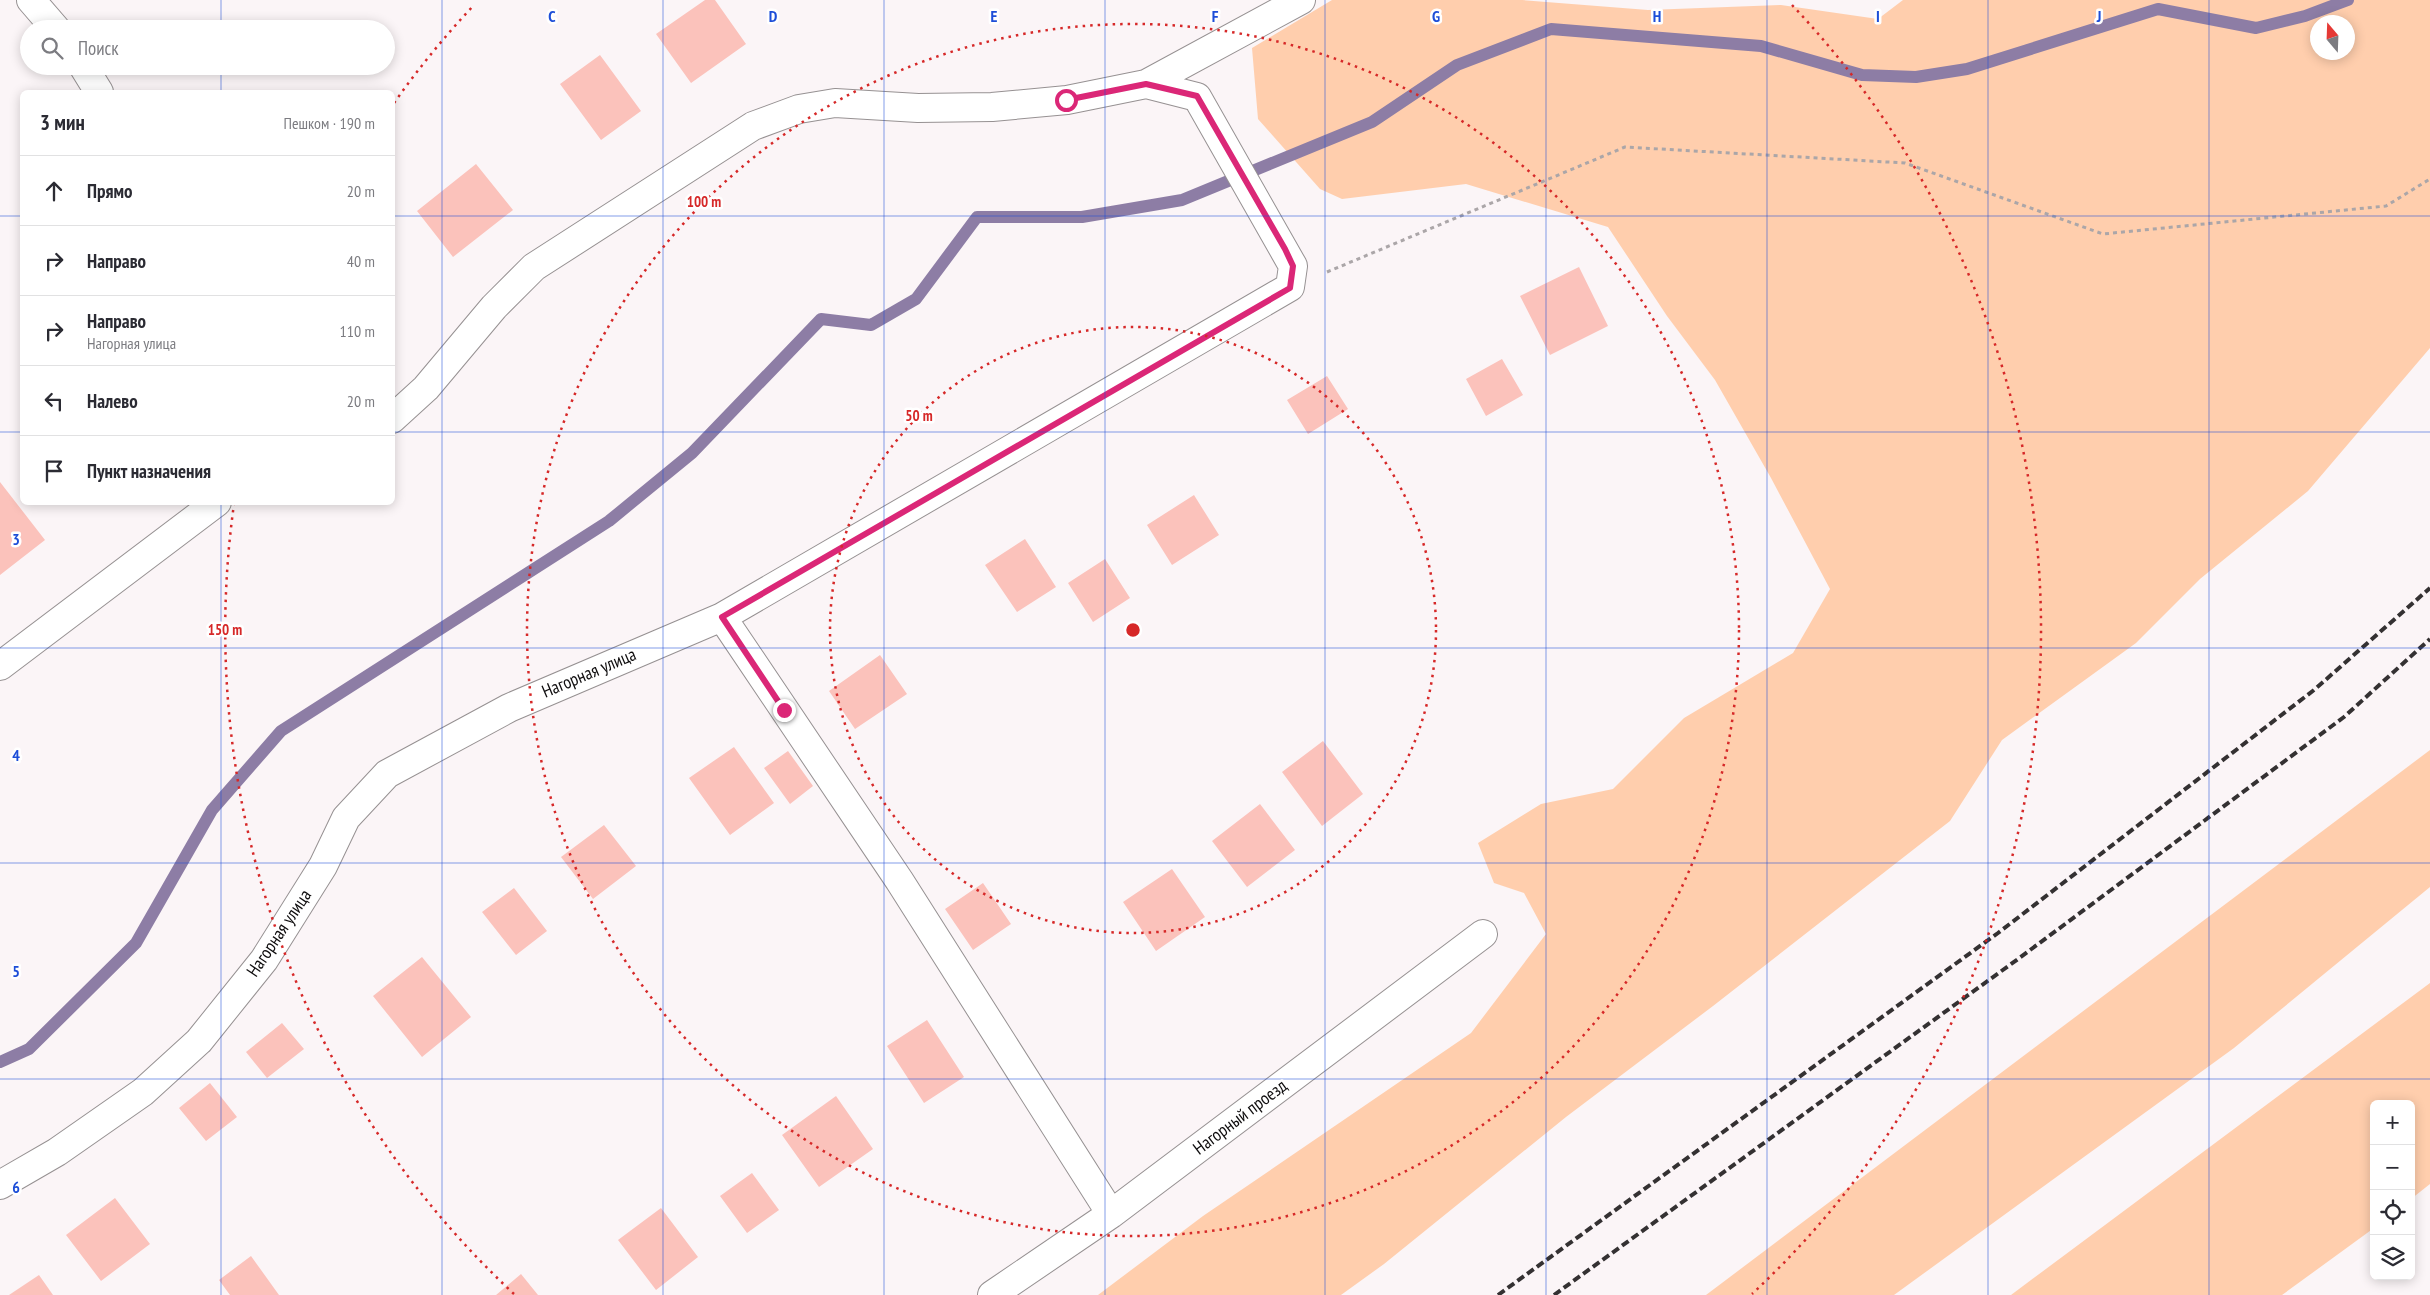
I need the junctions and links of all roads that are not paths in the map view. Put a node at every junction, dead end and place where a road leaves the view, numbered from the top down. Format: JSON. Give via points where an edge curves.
{"nodes":[{"id":1,"x":31,"y":0,"type":"edge"},
{"id":2,"x":1301,"y":0,"type":"edge"},
{"id":3,"x":48,"y":20,"type":"edge"},
{"id":4,"x":89,"y":75,"type":"edge"},
{"id":5,"x":1146,"y":84,"type":"junction"},
{"id":6,"x":98,"y":90,"type":"edge"},
{"id":7,"x":395,"y":416,"type":"edge"},
{"id":8,"x":213,"y":505,"type":"edge"},
{"id":9,"x":722,"y":617,"type":"junction"},
{"id":10,"x":0,"y":666,"type":"edge"},
{"id":11,"x":1483,"y":934,"type":"dead end"},
{"id":12,"x":0,"y":1185,"type":"edge"},
{"id":13,"x":1111,"y":1214,"type":"junction"},
{"id":14,"x":992,"y":1295,"type":"edge"}],
"edges":[{"from":1,"to":3,"type":"street"},
{"from":2,"to":5,"type":"street"},
{"from":4,"to":6,"type":"street"},
{"from":5,"to":7,"type":"street","via":[[1066,100],[992,107],[918,108],[835,103],[799,109],[753,126],[534,267],[494,308],[426,388]]},
{"from":5,"to":9,"type":"street","name":"Нагорная улица","via":[[1197,96],[1285,249],[1293,266],[1290,288]]},
{"from":8,"to":10,"type":"street"},
{"from":9,"to":12,"type":"street","name":"Нагорная улица","via":[[509,708],[387,774],[346,818],[323,866],[264,960],[199,1041],[143,1092],[57,1152]]},
{"from":9,"to":13,"type":"street","via":[[899,880]]},
{"from":11,"to":13,"type":"street","name":"Нагорный проезд"},
{"from":13,"to":14,"type":"street","name":"Нагорный проезд"}]}
